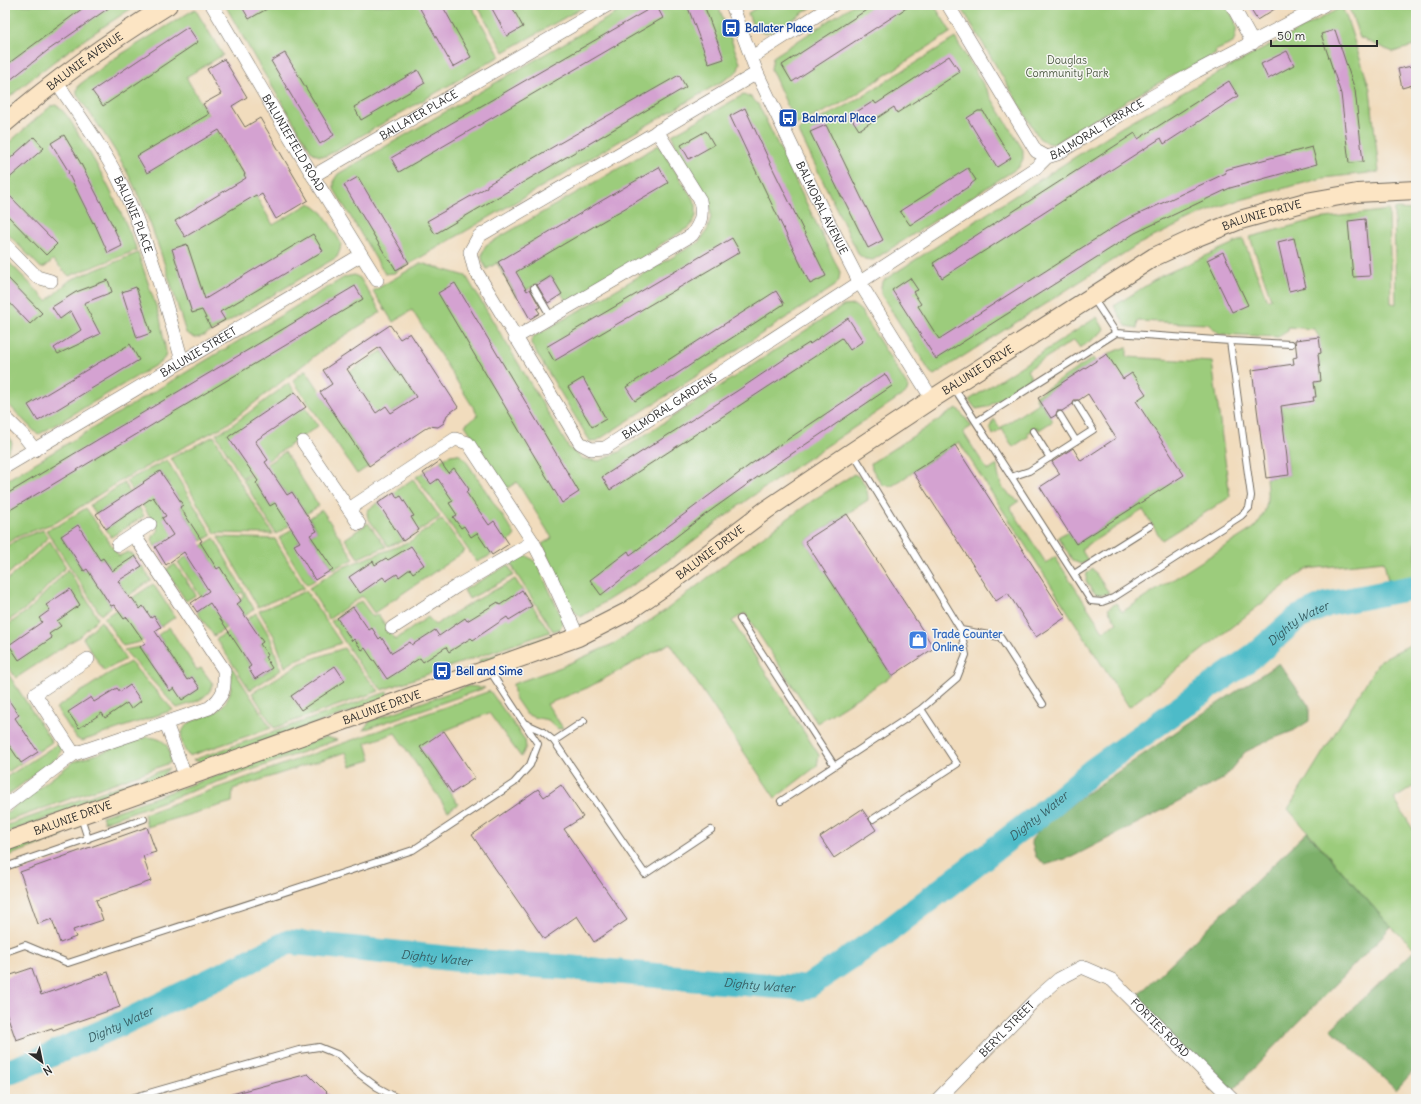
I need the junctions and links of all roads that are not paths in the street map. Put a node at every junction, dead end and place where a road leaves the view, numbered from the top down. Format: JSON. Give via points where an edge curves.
{"nodes":[{"id":1,"x":168,"y":5,"type":"edge"},
{"id":2,"x":212,"y":5,"type":"edge"},
{"id":3,"x":608,"y":5,"type":"edge"},
{"id":4,"x":732,"y":5,"type":"edge"},
{"id":5,"x":833,"y":5,"type":"edge"},
{"id":6,"x":948,"y":5,"type":"edge"},
{"id":7,"x":1232,"y":5,"type":"edge"},
{"id":8,"x":1324,"y":5,"type":"edge"},
{"id":9,"x":1253,"y":43,"type":"junction"},
{"id":10,"x":752,"y":57,"type":"junction"},
{"id":11,"x":758,"y":73,"type":"junction"},
{"id":12,"x":56,"y":81,"type":"junction"},
{"id":13,"x":5,"y":123,"type":"edge"},
{"id":14,"x":657,"y":131,"type":"junction"},
{"id":15,"x":1047,"y":157,"type":"junction"},
{"id":16,"x":312,"y":176,"type":"junction"},
{"id":17,"x":1416,"y":190,"type":"edge"},
{"id":18,"x":5,"y":244,"type":"edge"},
{"id":19,"x":361,"y":254,"type":"junction"},
{"id":20,"x":377,"y":280,"type":"dead end"},
{"id":21,"x":51,"y":281,"type":"dead end"},
{"id":22,"x":860,"y":283,"type":"junction"},
{"id":23,"x":534,"y":288,"type":"dead end"},
{"id":24,"x":1092,"y":297,"type":"junction"},
{"id":25,"x":552,"y":317,"type":"junction"},
{"id":26,"x":1116,"y":333,"type":"junction"},
{"id":27,"x":515,"y":338,"type":"junction"},
{"id":28,"x":1230,"y":341,"type":"junction"},
{"id":29,"x":1291,"y":344,"type":"dead end"},
{"id":30,"x":182,"y":361,"type":"junction"},
{"id":31,"x":953,"y":386,"type":"junction"},
{"id":32,"x":932,"y":399,"type":"junction"},
{"id":33,"x":1077,"y":404,"type":"dead end"},
{"id":34,"x":1060,"y":415,"type":"dead end"},
{"id":35,"x":5,"y":417,"type":"edge"},
{"id":36,"x":976,"y":422,"type":"junction"},
{"id":37,"x":1033,"y":431,"type":"dead end"},
{"id":38,"x":1076,"y":441,"type":"junction"},
{"id":39,"x":303,"y":442,"type":"dead end"},
{"id":40,"x":35,"y":450,"type":"junction"},
{"id":41,"x":852,"y":452,"type":"junction"},
{"id":42,"x":1050,"y":458,"type":"junction"},
{"id":43,"x":5,"y":467,"type":"edge"},
{"id":44,"x":1011,"y":477,"type":"junction"},
{"id":45,"x":349,"y":509,"type":"junction"},
{"id":46,"x":150,"y":524,"type":"dead end"},
{"id":47,"x":359,"y":524,"type":"dead end"},
{"id":48,"x":1150,"y":526,"type":"dead end"},
{"id":49,"x":134,"y":535,"type":"junction"},
{"id":50,"x":533,"y":542,"type":"junction"},
{"id":51,"x":118,"y":545,"type":"dead end"},
{"id":52,"x":1074,"y":574,"type":"junction"},
{"id":53,"x":740,"y":619,"type":"dead end"},
{"id":54,"x":392,"y":628,"type":"dead end"},
{"id":55,"x":961,"y":630,"type":"junction"},
{"id":56,"x":578,"y":637,"type":"junction"},
{"id":57,"x":88,"y":659,"type":"dead end"},
{"id":58,"x":489,"y":670,"type":"junction"},
{"id":59,"x":1043,"y":704,"type":"dead end"},
{"id":60,"x":921,"y":709,"type":"junction"},
{"id":61,"x":584,"y":721,"type":"dead end"},
{"id":62,"x":166,"y":723,"type":"junction"},
{"id":63,"x":524,"y":723,"type":"junction"},
{"id":64,"x":554,"y":741,"type":"junction"},
{"id":65,"x":74,"y":754,"type":"junction"},
{"id":66,"x":834,"y":765,"type":"junction"},
{"id":67,"x":186,"y":778,"type":"junction"},
{"id":68,"x":781,"y":801,"type":"dead end"},
{"id":69,"x":5,"y":806,"type":"edge"},
{"id":70,"x":80,"y":815,"type":"junction"},
{"id":71,"x":144,"y":819,"type":"dead end"},
{"id":72,"x":873,"y":819,"type":"dead end"},
{"id":73,"x":711,"y":830,"type":"dead end"},
{"id":74,"x":88,"y":839,"type":"junction"},
{"id":75,"x":5,"y":842,"type":"edge"},
{"id":76,"x":5,"y":867,"type":"edge"},
{"id":77,"x":5,"y":952,"type":"edge"},
{"id":78,"x":1082,"y":967,"type":"joint"},
{"id":79,"x":128,"y":1099,"type":"edge"},
{"id":80,"x":399,"y":1099,"type":"edge"},
{"id":81,"x":938,"y":1099,"type":"edge"},
{"id":82,"x":1232,"y":1099,"type":"edge"}],
"edges":[{"from":1,"to":12,"type":"street","name":"BALUNIE AVENUE","via":[[98,50]]},
{"from":2,"to":16,"type":"street","name":"BALUNIEFIELD ROAD"},
{"from":3,"to":16,"type":"street","name":"BALLATER PLACE"},
{"from":4,"to":10,"type":"street","name":"BALMORAL AVENUE"},
{"from":5,"to":10,"type":"street"},
{"from":6,"to":15,"type":"street","via":[[1036,152]]},
{"from":7,"to":9,"type":"street"},
{"from":8,"to":9,"type":"street","name":"BALMORAL TERRACE"},
{"from":9,"to":15,"type":"street","name":"BALMORAL TERRACE","via":[[1197,71],[1057,154]]},
{"from":10,"to":11,"type":"street","name":"BALMORAL AVENUE"},
{"from":11,"to":14,"type":"street","name":"BALMORAL GARDENS"},
{"from":11,"to":22,"type":"street","name":"BALMORAL AVENUE","via":[[815,196]]},
{"from":12,"to":13,"type":"street","name":"BALUNIE AVENUE"},
{"from":12,"to":30,"type":"street","name":"BALUNIE PLACE","via":[[118,177],[134,212],[148,248]]},
{"from":14,"to":25,"type":"street","via":[[700,200],[702,213],[699,224],[692,235]]},
{"from":14,"to":27,"type":"street","name":"BALMORAL GARDENS","via":[[479,236],[470,252],[474,268]]},
{"from":15,"to":22,"type":"street","name":"BALMORAL TERRACE","via":[[1037,167]]},
{"from":16,"to":19,"type":"street","name":"BALUNIEFIELD ROAD"},
{"from":17,"to":24,"type":"street","name":"BALUNIE DRIVE","via":[[1357,193],[1306,202],[1240,220],[1154,257]]},
{"from":18,"to":21,"type":"street","via":[[37,277]]},
{"from":19,"to":20,"type":"street","name":"BALUNIEFIELD ROAD"},
{"from":19,"to":30,"type":"street","name":"BALUNIE STREET"},
{"from":22,"to":27,"type":"street","name":"BALMORAL GARDENS","via":[[605,448],[591,450],[580,443]]},
{"from":22,"to":32,"type":"street","name":"BALMORAL AVENUE"},
{"from":23,"to":25,"type":"lane"},
{"from":24,"to":26,"type":"lane"},
{"from":24,"to":31,"type":"street","name":"BALUNIE DRIVE"},
{"from":25,"to":27,"type":"street"},
{"from":26,"to":28,"type":"lane"},
{"from":26,"to":36,"type":"lane"},
{"from":28,"to":29,"type":"lane"},
{"from":28,"to":52,"type":"lane","via":[[1251,496],[1249,508],[1241,516],[1113,598],[1102,602],[1091,601]]},
{"from":30,"to":40,"type":"street","name":"BALUNIE STREET"},
{"from":31,"to":32,"type":"street","name":"BALUNIE DRIVE"},
{"from":31,"to":36,"type":"lane"},
{"from":32,"to":41,"type":"street","name":"BALUNIE DRIVE"},
{"from":33,"to":38,"type":"lane","via":[[1093,430]]},
{"from":34,"to":38,"type":"lane"},
{"from":35,"to":40,"type":"street"},
{"from":36,"to":44,"type":"lane"},
{"from":37,"to":42,"type":"lane"},
{"from":38,"to":42,"type":"lane"},
{"from":39,"to":45,"type":"street"},
{"from":40,"to":43,"type":"street","name":"BALUNIE STREET"},
{"from":41,"to":55,"type":"lane"},
{"from":41,"to":56,"type":"street","name":"BALUNIE DRIVE","via":[[766,510],[627,612]]},
{"from":42,"to":44,"type":"lane","via":[[1029,471]]},
{"from":44,"to":52,"type":"lane"},
{"from":45,"to":47,"type":"street"},
{"from":45,"to":50,"type":"street","via":[[455,438],[468,443]]},
{"from":46,"to":49,"type":"street"},
{"from":48,"to":52,"type":"lane"},
{"from":49,"to":51,"type":"street"},
{"from":49,"to":62,"type":"street","via":[[224,670],[225,686],[219,700],[209,708]]},
{"from":50,"to":54,"type":"street","via":[[457,586]]},
{"from":50,"to":56,"type":"street"},
{"from":53,"to":66,"type":"lane"},
{"from":55,"to":59,"type":"lane","via":[[1000,637]]},
{"from":55,"to":60,"type":"lane","via":[[966,655],[957,678]]},
{"from":56,"to":58,"type":"street","name":"BALUNIE DRIVE"},
{"from":57,"to":65,"type":"street","via":[[35,694]]},
{"from":58,"to":63,"type":"lane"},
{"from":58,"to":67,"type":"street","name":"BALUNIE DRIVE"},
{"from":60,"to":66,"type":"lane"},
{"from":60,"to":72,"type":"lane","via":[[957,764]]},
{"from":61,"to":64,"type":"lane"},
{"from":62,"to":65,"type":"street"},
{"from":62,"to":67,"type":"street"},
{"from":63,"to":64,"type":"lane","via":[[542,731]]},
{"from":63,"to":77,"type":"lane","via":[[538,744],[530,765],[514,783],[413,850],[68,963],[25,945]]},
{"from":64,"to":73,"type":"lane","via":[[645,874]]},
{"from":65,"to":69,"type":"street"},
{"from":66,"to":68,"type":"lane"},
{"from":67,"to":70,"type":"street","name":"BALUNIE DRIVE"},
{"from":70,"to":74,"type":"lane"},
{"from":70,"to":75,"type":"street","name":"BALUNIE DRIVE"},
{"from":71,"to":74,"type":"lane"},
{"from":74,"to":76,"type":"lane"},
{"from":78,"to":81,"type":"street","name":"BERYL STREET","via":[[1059,979],[1035,1000]]},
{"from":78,"to":82,"type":"street","name":"FORTIES ROAD","via":[[1112,980]]},
{"from":79,"to":80,"type":"lane","via":[[299,1050],[319,1047],[339,1054],[358,1073]]}]}
